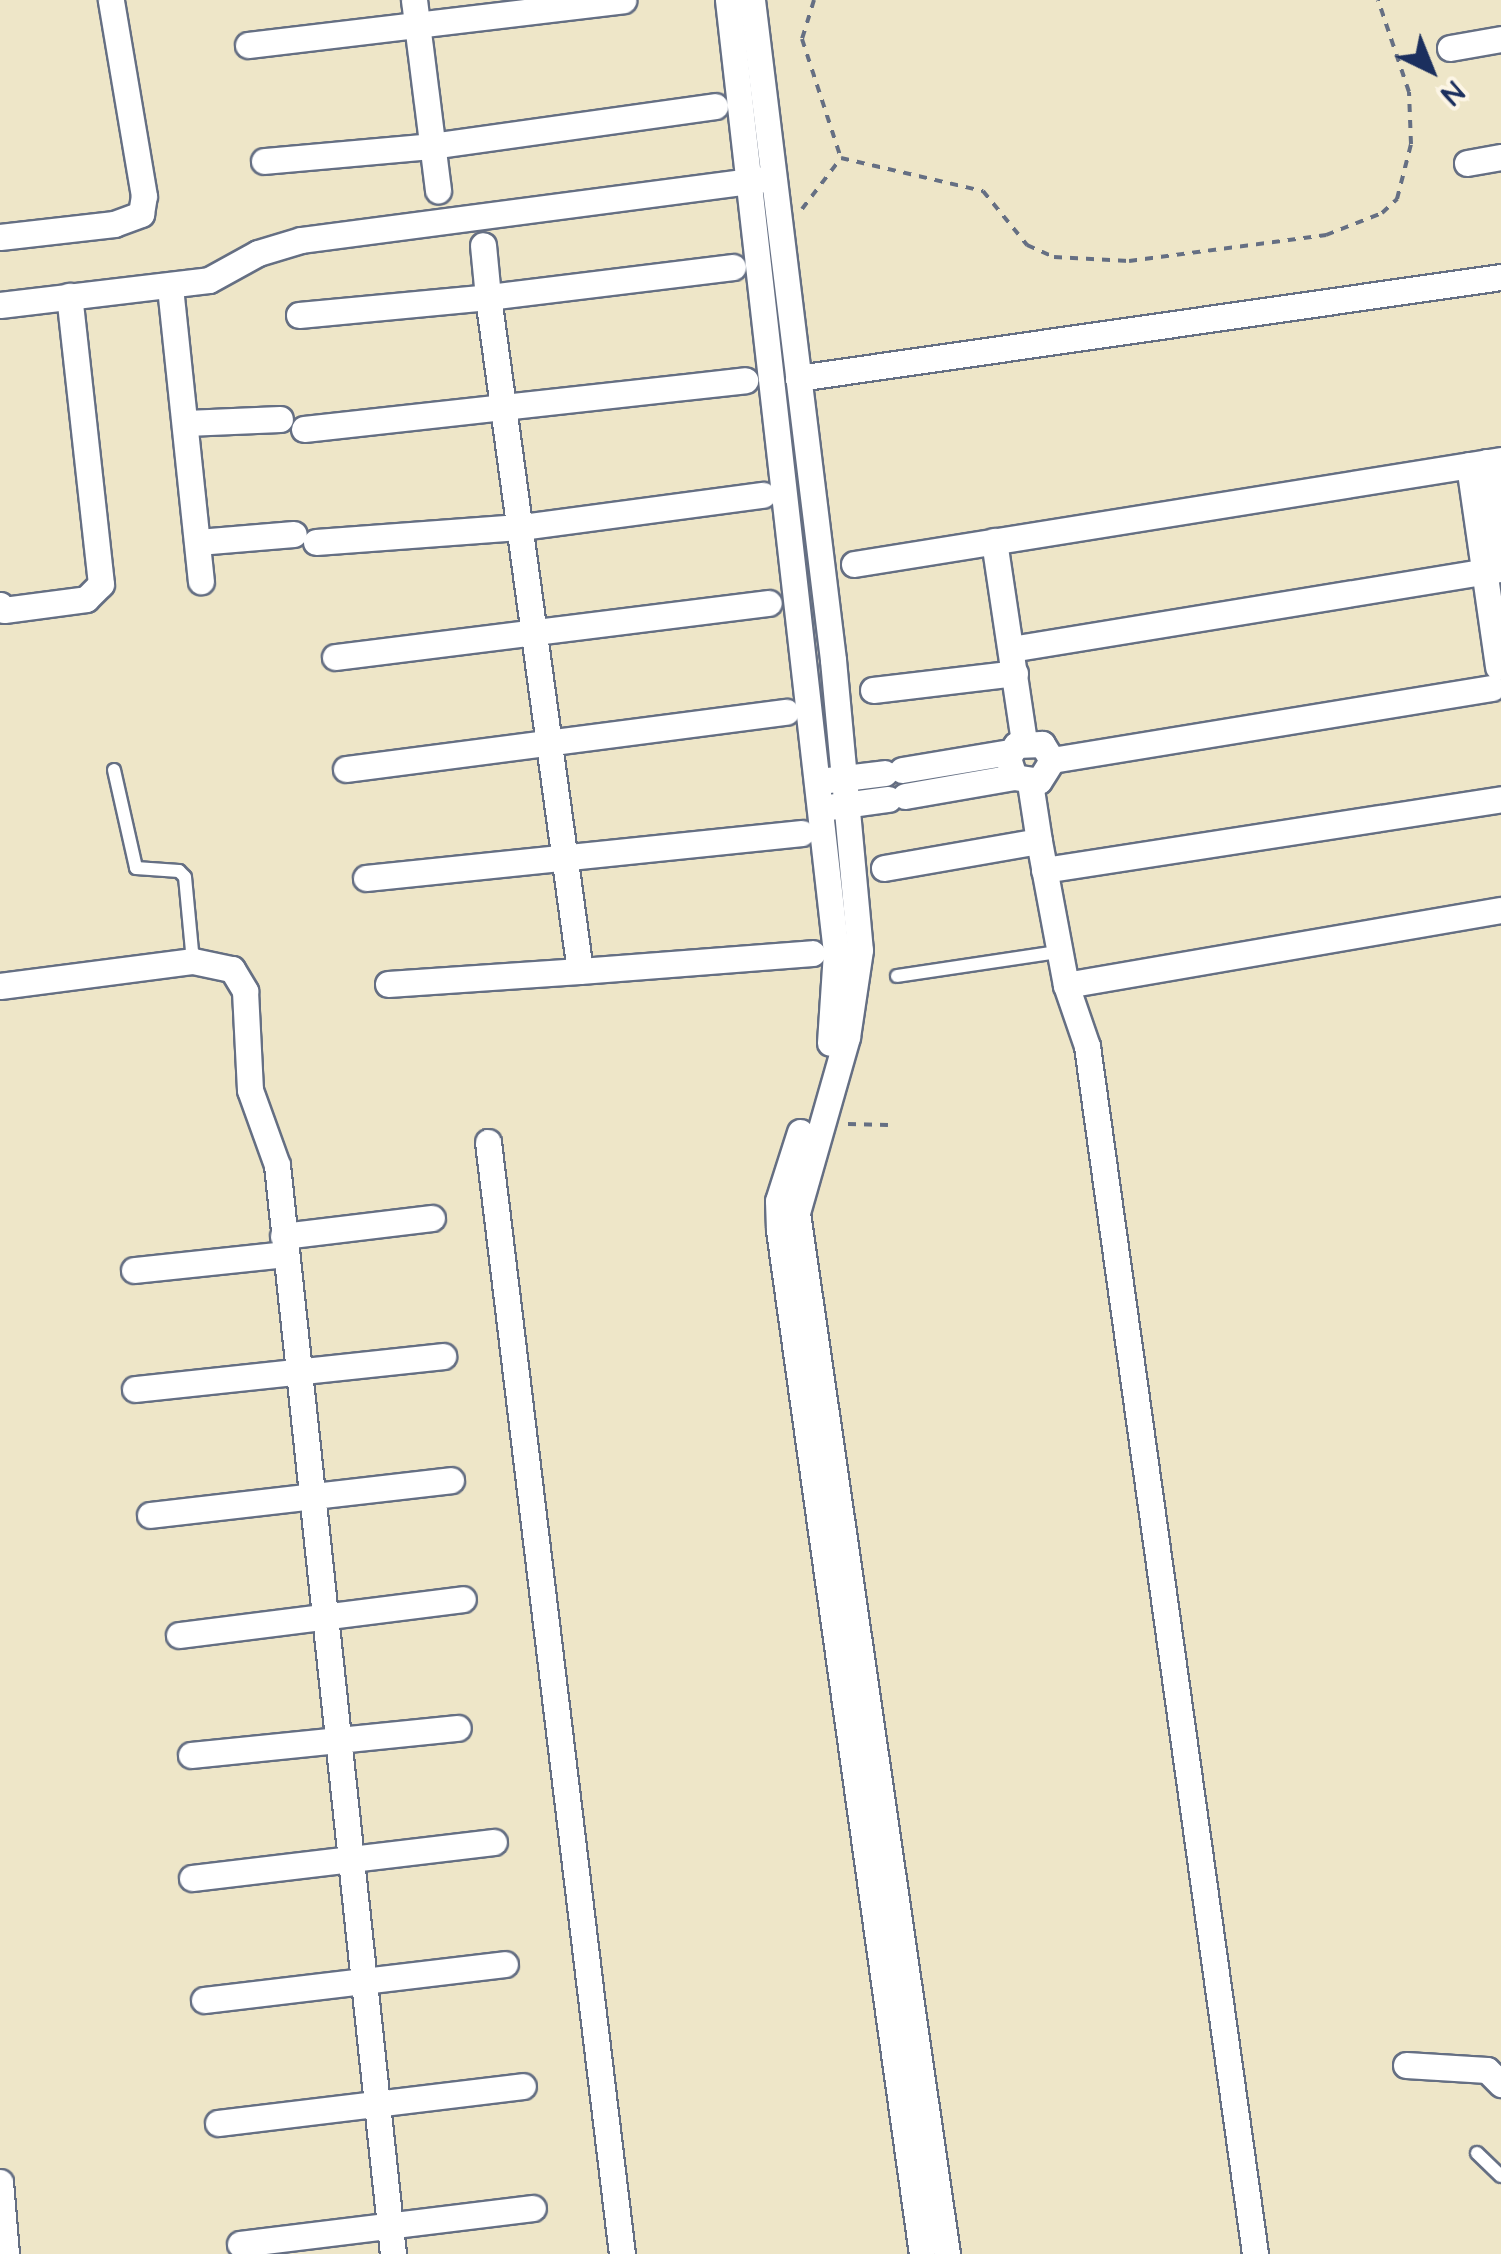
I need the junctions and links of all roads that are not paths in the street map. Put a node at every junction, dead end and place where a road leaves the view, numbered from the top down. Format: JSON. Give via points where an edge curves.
{"nodes":[{"id":1,"x":111,"y":0,"type":"edge"},
{"id":2,"x":414,"y":0,"type":"edge"},
{"id":3,"x":623,"y":0,"type":"edge"},
{"id":4,"x":728,"y":0,"type":"edge"},
{"id":5,"x":752,"y":0,"type":"edge"},
{"id":6,"x":418,"y":29,"type":"junction"},
{"id":7,"x":1501,"y":40,"type":"edge"},
{"id":8,"x":248,"y":45,"type":"dead end"},
{"id":9,"x":1450,"y":48,"type":"dead end"},
{"id":10,"x":714,"y":106,"type":"dead end"},
{"id":11,"x":432,"y":146,"type":"junction"},
{"id":12,"x":1501,"y":156,"type":"edge"},
{"id":13,"x":264,"y":161,"type":"dead end"},
{"id":14,"x":1467,"y":163,"type":"dead end"},
{"id":15,"x":761,"y":180,"type":"junction"},
{"id":16,"x":438,"y":190,"type":"dead end"},
{"id":17,"x":0,"y":237,"type":"edge"},
{"id":18,"x":483,"y":245,"type":"dead end"},
{"id":19,"x":733,"y":267,"type":"dead end"},
{"id":20,"x":1501,"y":276,"type":"edge"},
{"id":21,"x":170,"y":287,"type":"junction"},
{"id":22,"x":69,"y":296,"type":"junction"},
{"id":23,"x":488,"y":297,"type":"junction"},
{"id":24,"x":0,"y":304,"type":"edge"},
{"id":25,"x":299,"y":315,"type":"dead end"},
{"id":26,"x":798,"y":378,"type":"junction"},
{"id":27,"x":745,"y":380,"type":"dead end"},
{"id":28,"x":505,"y":410,"type":"junction"},
{"id":29,"x":280,"y":418,"type":"dead end"},
{"id":30,"x":186,"y":423,"type":"junction"},
{"id":31,"x":304,"y":430,"type":"dead end"},
{"id":32,"x":1486,"y":462,"type":"edge"},
{"id":33,"x":762,"y":494,"type":"dead end"},
{"id":34,"x":522,"y":527,"type":"junction"},
{"id":35,"x":994,"y":541,"type":"junction"},
{"id":36,"x":198,"y":542,"type":"junction"},
{"id":37,"x":854,"y":564,"type":"dead end"},
{"id":38,"x":1495,"y":567,"type":"edge"},
{"id":39,"x":201,"y":581,"type":"dead end"},
{"id":40,"x":769,"y":604,"type":"dead end"},
{"id":41,"x":0,"y":606,"type":"edge"},
{"id":42,"x":536,"y":634,"type":"junction"},
{"id":43,"x":335,"y":658,"type":"dead end"},
{"id":44,"x":1013,"y":661,"type":"junction"},
{"id":45,"x":1498,"y":680,"type":"edge"},
{"id":46,"x":873,"y":690,"type":"dead end"},
{"id":47,"x":786,"y":712,"type":"dead end"},
{"id":48,"x":552,"y":746,"type":"junction"},
{"id":49,"x":1020,"y":763,"type":"junction"},
{"id":50,"x":346,"y":769,"type":"dead end"},
{"id":51,"x":114,"y":770,"type":"dead end"},
{"id":52,"x":830,"y":780,"type":"junction"},
{"id":53,"x":895,"y":785,"type":"junction"},
{"id":54,"x":1501,"y":799,"type":"edge"},
{"id":55,"x":832,"y":807,"type":"junction"},
{"id":56,"x":802,"y":832,"type":"dead end"},
{"id":57,"x":1040,"y":841,"type":"junction"},
{"id":58,"x":566,"y":858,"type":"junction"},
{"id":59,"x":884,"y":868,"type":"dead end"},
{"id":60,"x":1044,"y":870,"type":"junction"},
{"id":61,"x":366,"y":878,"type":"dead end"},
{"id":62,"x":1501,"y":910,"type":"edge"},
{"id":63,"x":834,"y":952,"type":"junction"},
{"id":64,"x":1058,"y":952,"type":"junction"},
{"id":65,"x":193,"y":961,"type":"junction"},
{"id":66,"x":580,"y":971,"type":"junction"},
{"id":67,"x":898,"y":976,"type":"dead end"},
{"id":68,"x":388,"y":984,"type":"dead end"},
{"id":69,"x":1066,"y":985,"type":"junction"},
{"id":70,"x":0,"y":986,"type":"edge"},
{"id":71,"x":826,"y":1084,"type":"junction"},
{"id":72,"x":488,"y":1142,"type":"dead end"},
{"id":73,"x":432,"y":1218,"type":"dead end"},
{"id":74,"x":284,"y":1245,"type":"junction"},
{"id":75,"x":134,"y":1270,"type":"dead end"},
{"id":76,"x":444,"y":1356,"type":"dead end"},
{"id":77,"x":294,"y":1374,"type":"junction"},
{"id":78,"x":134,"y":1390,"type":"dead end"},
{"id":79,"x":452,"y":1480,"type":"dead end"},
{"id":80,"x":308,"y":1497,"type":"junction"},
{"id":81,"x":150,"y":1515,"type":"dead end"},
{"id":82,"x":464,"y":1599,"type":"dead end"},
{"id":83,"x":320,"y":1616,"type":"junction"},
{"id":84,"x":179,"y":1635,"type":"dead end"},
{"id":85,"x":458,"y":1728,"type":"dead end"},
{"id":86,"x":333,"y":1738,"type":"junction"},
{"id":87,"x":191,"y":1755,"type":"dead end"},
{"id":88,"x":494,"y":1842,"type":"dead end"},
{"id":89,"x":350,"y":1859,"type":"junction"},
{"id":90,"x":192,"y":1878,"type":"dead end"},
{"id":91,"x":506,"y":1964,"type":"dead end"},
{"id":92,"x":362,"y":1982,"type":"junction"},
{"id":93,"x":204,"y":2000,"type":"dead end"},
{"id":94,"x":1406,"y":2066,"type":"dead end"},
{"id":95,"x":1501,"y":2084,"type":"edge"},
{"id":96,"x":522,"y":2086,"type":"dead end"},
{"id":97,"x":376,"y":2104,"type":"junction"},
{"id":98,"x":218,"y":2123,"type":"dead end"},
{"id":99,"x":1478,"y":2154,"type":"dead end"},
{"id":100,"x":1501,"y":2176,"type":"edge"},
{"id":101,"x":1,"y":2199,"type":"edge"},
{"id":102,"x":533,"y":2208,"type":"dead end"},
{"id":103,"x":390,"y":2224,"type":"junction"},
{"id":104,"x":240,"y":2244,"type":"dead end"},
{"id":105,"x":6,"y":2254,"type":"edge"},
{"id":106,"x":393,"y":2254,"type":"edge"},
{"id":107,"x":622,"y":2254,"type":"edge"},
{"id":108,"x":922,"y":2254,"type":"edge"},
{"id":109,"x":947,"y":2254,"type":"edge"},
{"id":110,"x":1255,"y":2254,"type":"edge"}],
"edges":[{"from":1,"to":17,"type":"street","via":[[144,196],[141,214],[114,224]]},
{"from":2,"to":6,"type":"street"},
{"from":3,"to":6,"type":"street"},
{"from":4,"to":15,"type":"street"},
{"from":5,"to":15,"type":"street"},
{"from":6,"to":8,"type":"street"},
{"from":6,"to":11,"type":"street"},
{"from":7,"to":9,"type":"street"},
{"from":10,"to":11,"type":"street"},
{"from":11,"to":13,"type":"street"},
{"from":11,"to":16,"type":"street"},
{"from":12,"to":14,"type":"street"},
{"from":15,"to":21,"type":"street","via":[[302,240],[258,253],[208,280]]},
{"from":15,"to":26,"type":"street","via":[[778,227]]},
{"from":15,"to":52,"type":"street"},
{"from":18,"to":23,"type":"street"},
{"from":19,"to":23,"type":"street"},
{"from":20,"to":26,"type":"street"},
{"from":21,"to":22,"type":"street"},
{"from":21,"to":30,"type":"street"},
{"from":22,"to":24,"type":"street"},
{"from":22,"to":41,"type":"street","via":[[101,584],[86,599]]},
{"from":23,"to":25,"type":"street"},
{"from":23,"to":28,"type":"street"},
{"from":26,"to":52,"type":"street"},
{"from":27,"to":28,"type":"street"},
{"from":28,"to":31,"type":"street"},
{"from":28,"to":34,"type":"street"},
{"from":29,"to":30,"type":"street"},
{"from":30,"to":36,"type":"street"},
{"from":32,"to":35,"type":"street"},
{"from":32,"to":38,"type":"street"},
{"from":33,"to":34,"type":"street"},
{"from":34,"to":36,"type":"street"},
{"from":34,"to":42,"type":"street"},
{"from":35,"to":37,"type":"street"},
{"from":35,"to":44,"type":"street"},
{"from":36,"to":39,"type":"street"},
{"from":38,"to":44,"type":"street"},
{"from":38,"to":45,"type":"street"},
{"from":40,"to":42,"type":"street"},
{"from":42,"to":43,"type":"street"},
{"from":42,"to":48,"type":"street"},
{"from":44,"to":46,"type":"street"},
{"from":44,"to":49,"type":"street"},
{"from":45,"to":49,"type":"street","via":[[1052,760],[1042,744]]},
{"from":47,"to":48,"type":"street"},
{"from":48,"to":50,"type":"street"},
{"from":48,"to":58,"type":"street"},
{"from":49,"to":53,"type":"street"},
{"from":49,"to":57,"type":"street"},
{"from":51,"to":65,"type":"lane","via":[[136,868],[179,870],[185,878]]},
{"from":52,"to":53,"type":"street"},
{"from":52,"to":55,"type":"street"},
{"from":53,"to":55,"type":"street"},
{"from":54,"to":60,"type":"street"},
{"from":55,"to":63,"type":"street"},
{"from":56,"to":58,"type":"street"},
{"from":57,"to":59,"type":"street"},
{"from":57,"to":60,"type":"street"},
{"from":58,"to":61,"type":"street"},
{"from":58,"to":66,"type":"street"},
{"from":60,"to":64,"type":"street"},
{"from":62,"to":69,"type":"street"},
{"from":63,"to":66,"type":"street"},
{"from":63,"to":71,"type":"street","via":[[840,1035]]},
{"from":64,"to":67,"type":"lane"},
{"from":64,"to":69,"type":"street"},
{"from":65,"to":70,"type":"street"},
{"from":65,"to":74,"type":"street","via":[[240,977],[250,1090],[274,1154]]},
{"from":66,"to":68,"type":"street"},
{"from":69,"to":110,"type":"street","via":[[1087,1046]]},
{"from":71,"to":108,"type":"street","via":[[784,1177],[779,1230]]},
{"from":71,"to":109,"type":"street","via":[[798,1192],[806,1290]]},
{"from":72,"to":107,"type":"street"},
{"from":73,"to":74,"type":"street"},
{"from":74,"to":75,"type":"street"},
{"from":74,"to":77,"type":"street"},
{"from":76,"to":77,"type":"street"},
{"from":77,"to":78,"type":"street"},
{"from":77,"to":80,"type":"street"},
{"from":79,"to":80,"type":"street"},
{"from":80,"to":81,"type":"street"},
{"from":80,"to":83,"type":"street"},
{"from":82,"to":83,"type":"street"},
{"from":83,"to":84,"type":"street"},
{"from":83,"to":86,"type":"street"},
{"from":85,"to":86,"type":"street"},
{"from":86,"to":87,"type":"street"},
{"from":86,"to":89,"type":"street"},
{"from":88,"to":89,"type":"street"},
{"from":89,"to":90,"type":"street"},
{"from":89,"to":92,"type":"street"},
{"from":91,"to":92,"type":"street"},
{"from":92,"to":93,"type":"street"},
{"from":92,"to":97,"type":"street"},
{"from":94,"to":95,"type":"street","via":[[1488,2070]]},
{"from":96,"to":97,"type":"street"},
{"from":97,"to":98,"type":"street"},
{"from":97,"to":103,"type":"street"},
{"from":99,"to":100,"type":"lane"},
{"from":101,"to":105,"type":"street"},
{"from":102,"to":103,"type":"street"},
{"from":103,"to":104,"type":"street"},
{"from":103,"to":106,"type":"street"}]}
